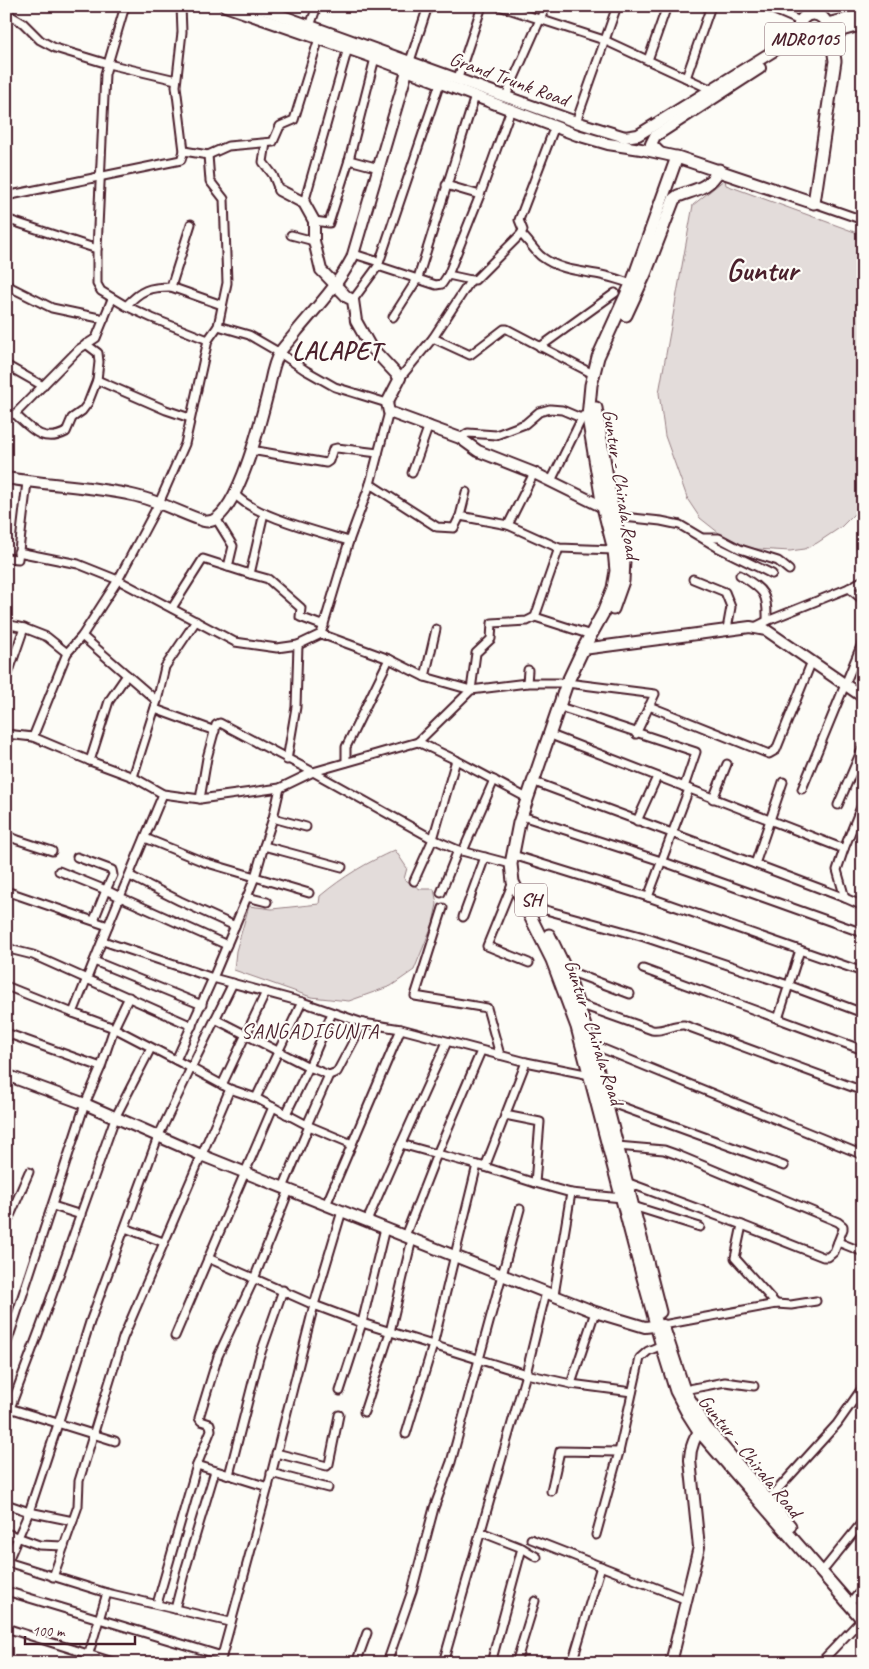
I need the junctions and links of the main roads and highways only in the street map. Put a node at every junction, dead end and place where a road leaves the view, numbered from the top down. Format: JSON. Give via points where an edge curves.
{"nodes":[{"id":1,"x":810,"y":13,"type":"edge"},
{"id":2,"x":863,"y":15,"type":"edge"},
{"id":3,"x":863,"y":24,"type":"edge"},
{"id":4,"x":826,"y":32,"type":"junction"},
{"id":5,"x":719,"y":170,"type":"junction"},
{"id":6,"x":587,"y":649,"type":"junction"},
{"id":7,"x":571,"y":683,"type":"junction"},
{"id":8,"x":514,"y":859,"type":"junction"},
{"id":9,"x":660,"y":1326,"type":"junction"},
{"id":10,"x":702,"y":1428,"type":"junction"},
{"id":11,"x":863,"y":1608,"type":"edge"},
{"id":12,"x":862,"y":1619,"type":"edge"}],
"edges":[{"from":1,"to":4,"type":"main road","number":"MDR0105","via":[[822,16]]},
{"from":1,"to":4,"type":"main road","number":"MDR0105","via":[[799,30],[802,36],[816,42]]},
{"from":2,"to":4,"type":"main road"},
{"from":3,"to":4,"type":"main road"},
{"from":4,"to":5,"type":"main road","via":[[835,61],[814,203]]},
{"from":5,"to":6,"type":"main road","name":"Guntur - Chirala Road","number":"SH","via":[[706,186],[674,199],[600,374],[596,414],[624,560],[623,581],[612,611]]},
{"from":5,"to":6,"type":"main road","name":"Guntur - Chirala Road","number":"SH","via":[[677,156],[632,284],[593,374],[585,415],[616,571],[613,588],[590,634]]},
{"from":6,"to":7,"type":"main road","name":"Guntur - Chirala Road","number":"SH"},
{"from":7,"to":8,"type":"main road","name":"Guntur - Chirala Road","number":"SH","via":[[566,709]]},
{"from":7,"to":8,"type":"main road","name":"Guntur - Chirala Road","number":"SH","via":[[527,798],[519,823]]},
{"from":8,"to":9,"type":"main road","name":"Guntur - Chirala Road","number":"SH","via":[[520,881],[566,970],[579,1004],[606,1101]]},
{"from":8,"to":9,"type":"main road","name":"Guntur - Chirala Road","number":"SH","via":[[513,882],[544,943],[577,1027]]},
{"from":9,"to":10,"type":"main road","name":"Guntur - Chirala Road","number":"SH"},
{"from":9,"to":10,"type":"main road","name":"Guntur - Chirala Road","number":"SH","via":[[662,1345],[681,1401]]},
{"from":10,"to":11,"type":"main road","name":"Guntur - Chirala Road","number":"SH","via":[[769,1499]]},
{"from":10,"to":12,"type":"main road","name":"Guntur - Chirala Road","number":"SH"}]}
